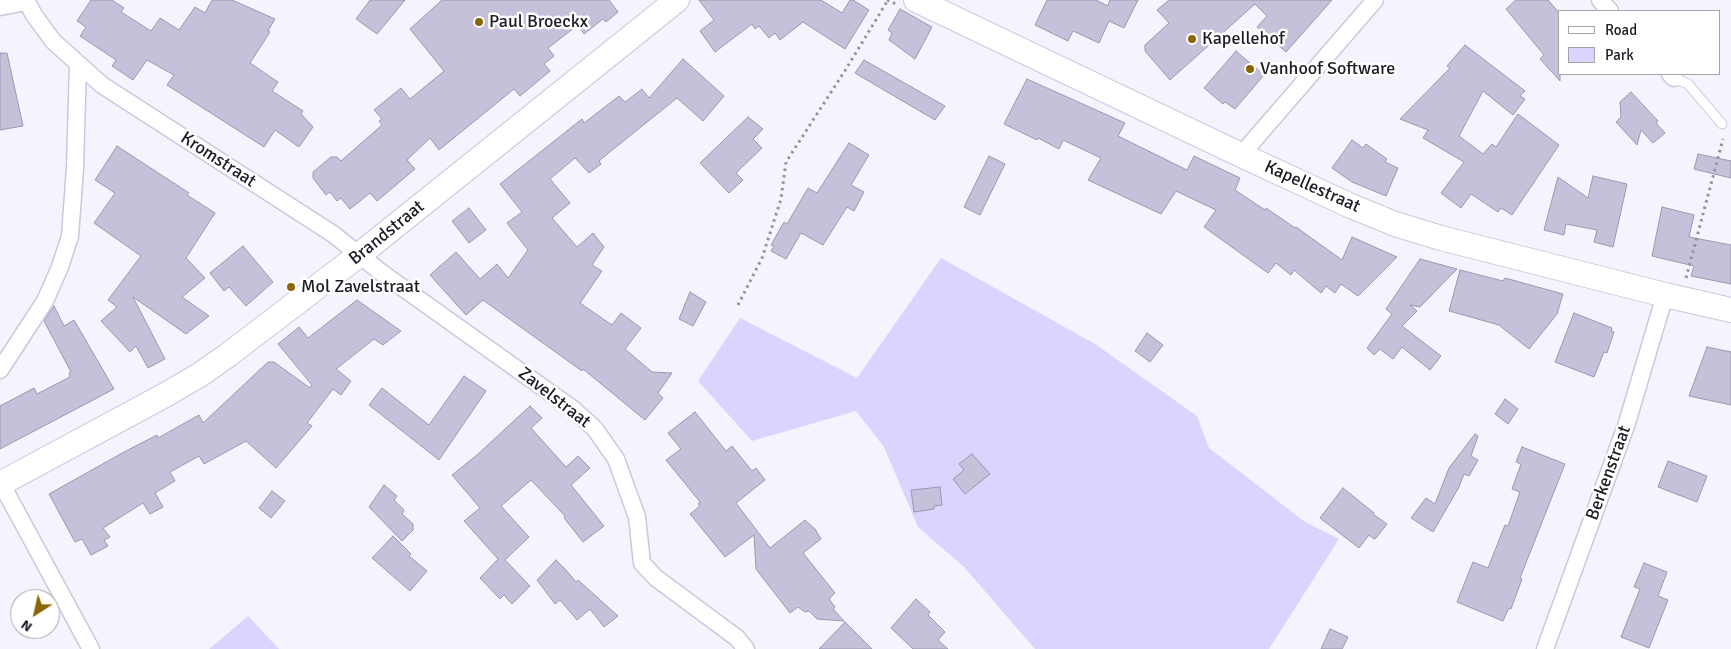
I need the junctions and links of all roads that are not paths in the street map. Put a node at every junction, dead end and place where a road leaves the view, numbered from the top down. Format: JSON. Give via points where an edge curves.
{"nodes":[{"id":1,"x":677,"y":0,"type":"edge"},
{"id":2,"x":916,"y":0,"type":"edge"},
{"id":3,"x":1375,"y":0,"type":"edge"},
{"id":4,"x":1600,"y":0,"type":"edge"},
{"id":5,"x":26,"y":1,"type":"edge"},
{"id":6,"x":0,"y":7,"type":"edge"},
{"id":7,"x":1609,"y":10,"type":"edge"},
{"id":8,"x":78,"y":64,"type":"junction"},
{"id":9,"x":1672,"y":76,"type":"edge"},
{"id":10,"x":1722,"y":124,"type":"road end"},
{"id":11,"x":1241,"y":156,"type":"junction"},
{"id":12,"x":360,"y":255,"type":"junction"},
{"id":13,"x":1676,"y":298,"type":"junction"},
{"id":14,"x":1731,"y":310,"type":"edge"},
{"id":15,"x":0,"y":370,"type":"edge"},
{"id":16,"x":0,"y":484,"type":"edge"},
{"id":17,"x":92,"y":649,"type":"edge"},
{"id":18,"x":746,"y":649,"type":"edge"},
{"id":19,"x":1545,"y":649,"type":"edge"}],
"edges":[{"from":1,"to":12,"type":"street","name":"Brandstraat"},
{"from":2,"to":11,"type":"street","name":"Kapellestraat"},
{"from":3,"to":11,"type":"street"},
{"from":4,"to":7,"type":"street"},
{"from":5,"to":6,"type":"street"},
{"from":5,"to":8,"type":"street","name":"Kromstraat","via":[[52,41]]},
{"from":8,"to":12,"type":"street","name":"Kromstraat","via":[[102,85],[333,234]]},
{"from":8,"to":15,"type":"street","via":[[70,236],[45,301]]},
{"from":9,"to":10,"type":"lane","via":[[1688,84]]},
{"from":11,"to":13,"type":"street","name":"Kapellestraat","via":[[1395,224]]},
{"from":12,"to":16,"type":"street","name":"Brandstraat","via":[[200,374]]},
{"from":12,"to":18,"type":"street","name":"Zavelstraat","via":[[572,409],[594,429],[616,459],[637,517],[642,563],[656,578],[737,638]]},
{"from":13,"to":14,"type":"street","name":"Kapellestraat"},
{"from":13,"to":19,"type":"street","name":"Berkenstraat"},
{"from":16,"to":17,"type":"street"}]}
